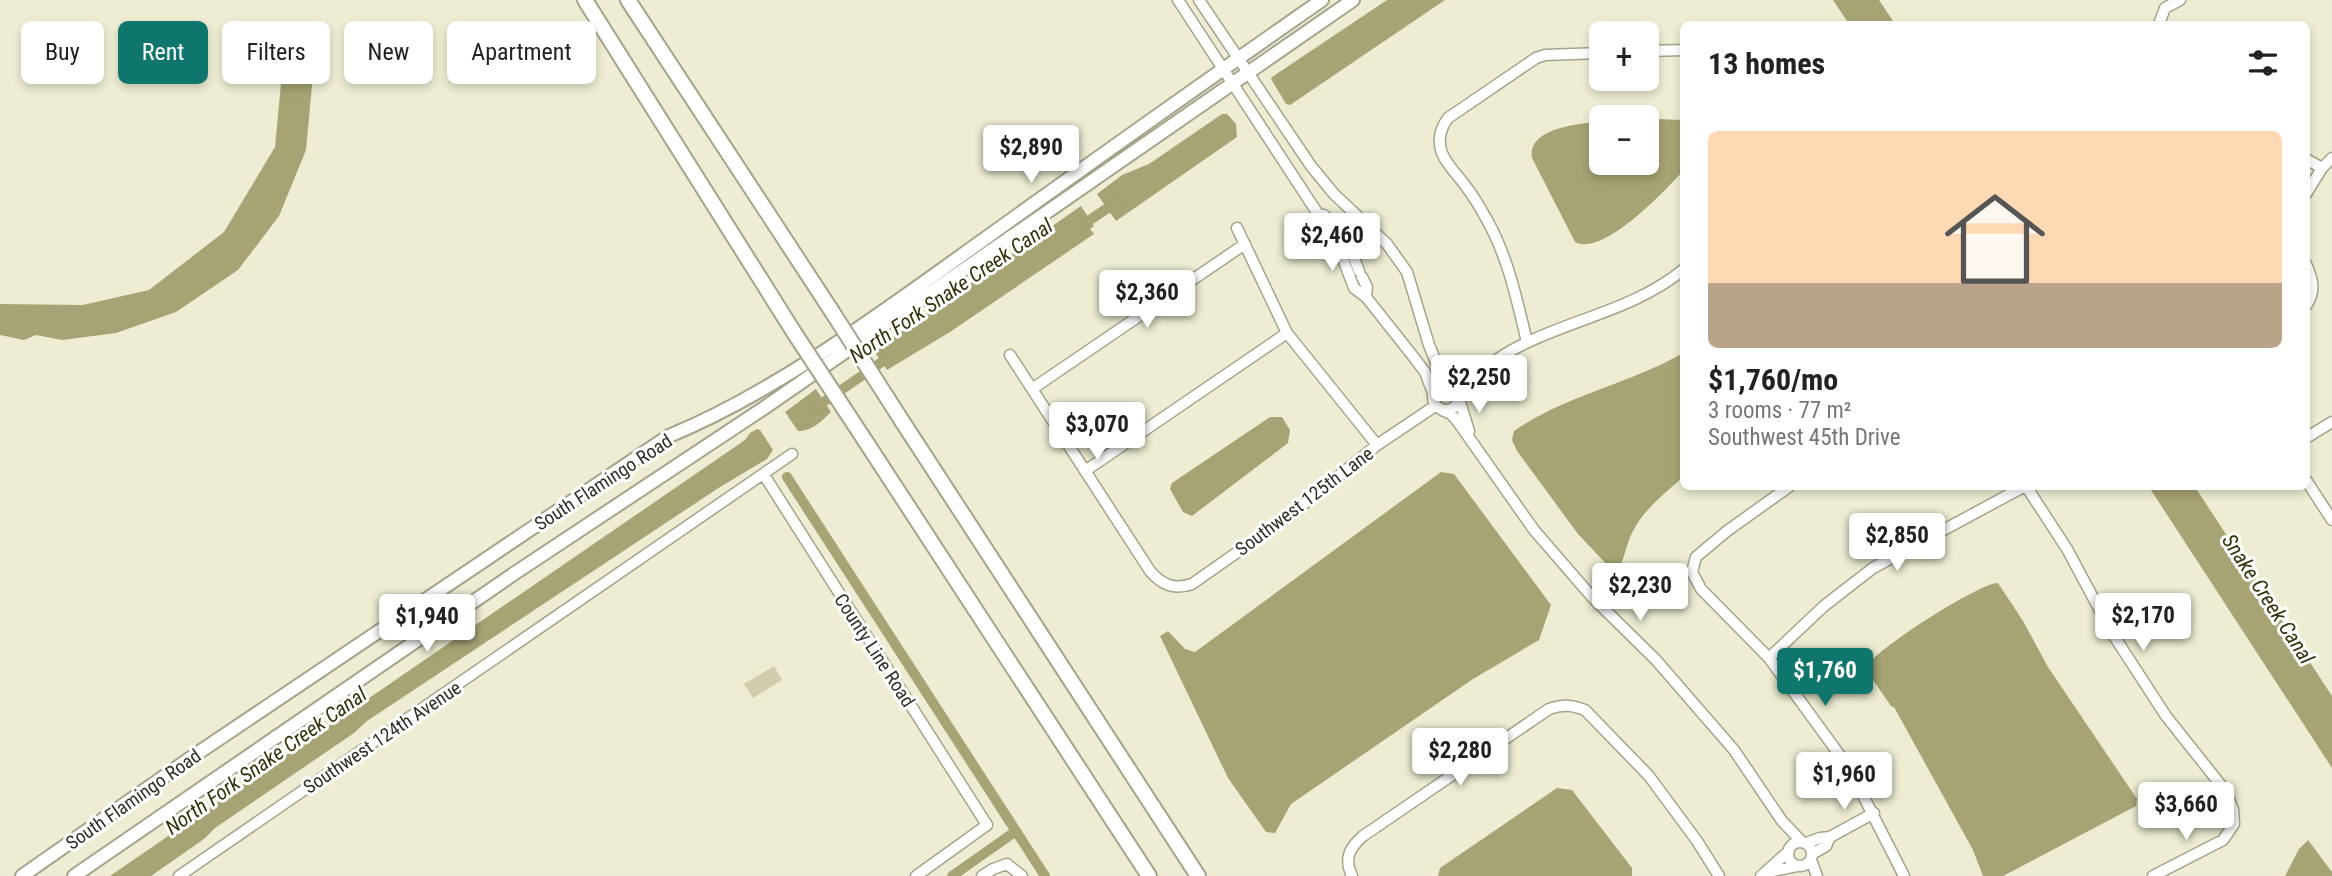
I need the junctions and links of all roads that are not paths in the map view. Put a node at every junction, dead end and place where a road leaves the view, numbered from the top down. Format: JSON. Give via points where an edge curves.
{"nodes":[{"id":1,"x":585,"y":0,"type":"edge"},
{"id":2,"x":628,"y":0,"type":"edge"},
{"id":3,"x":1178,"y":0,"type":"edge"},
{"id":4,"x":1199,"y":0,"type":"edge"},
{"id":5,"x":1322,"y":0,"type":"edge"},
{"id":6,"x":1353,"y":0,"type":"edge"},
{"id":7,"x":2180,"y":0,"type":"edge"},
{"id":8,"x":2160,"y":21,"type":"edge"},
{"id":9,"x":1680,"y":50,"type":"edge"},
{"id":10,"x":1659,"y":51,"type":"edge"},
{"id":11,"x":1589,"y":53,"type":"edge"},
{"id":12,"x":1239,"y":58,"type":"junction"},
{"id":13,"x":1221,"y":70,"type":"junction"},
{"id":14,"x":1249,"y":73,"type":"junction"},
{"id":15,"x":1231,"y":85,"type":"junction"},
{"id":16,"x":2332,"y":158,"type":"edge"},
{"id":17,"x":2310,"y":161,"type":"edge"},
{"id":18,"x":2322,"y":168,"type":"junction"},
{"id":19,"x":2310,"y":188,"type":"edge"},
{"id":20,"x":1309,"y":199,"type":"junction"},
{"id":21,"x":1237,"y":228,"type":"dead end"},
{"id":22,"x":1245,"y":244,"type":"junction"},
{"id":23,"x":1680,"y":272,"type":"edge"},
{"id":24,"x":2310,"y":273,"type":"edge"},
{"id":25,"x":1366,"y":297,"type":"junction"},
{"id":26,"x":2310,"y":300,"type":"edge"},
{"id":27,"x":1287,"y":333,"type":"junction"},
{"id":28,"x":1527,"y":342,"type":"junction"},
{"id":29,"x":1010,"y":355,"type":"dead end"},
{"id":30,"x":1445,"y":384,"type":"junction"},
{"id":31,"x":1032,"y":389,"type":"junction"},
{"id":32,"x":1433,"y":393,"type":"junction"},
{"id":33,"x":1457,"y":393,"type":"junction"},
{"id":34,"x":1438,"y":408,"type":"junction"},
{"id":35,"x":2332,"y":422,"type":"edge"},
{"id":36,"x":2310,"y":436,"type":"edge"},
{"id":37,"x":1472,"y":442,"type":"junction"},
{"id":38,"x":1377,"y":445,"type":"junction"},
{"id":39,"x":792,"y":454,"type":"dead end"},
{"id":40,"x":1085,"y":471,"type":"junction"},
{"id":41,"x":764,"y":475,"type":"junction"},
{"id":42,"x":2310,"y":486,"type":"edge"},
{"id":43,"x":1784,"y":490,"type":"edge"},
{"id":44,"x":2018,"y":490,"type":"edge"},
{"id":45,"x":2028,"y":490,"type":"edge"},
{"id":46,"x":2332,"y":520,"type":"edge"},
{"id":47,"x":1769,"y":658,"type":"junction"},
{"id":48,"x":1874,"y":813,"type":"junction"},
{"id":49,"x":1782,"y":821,"type":"junction"},
{"id":50,"x":1830,"y":837,"type":"junction"},
{"id":51,"x":1804,"y":843,"type":"junction"},
{"id":52,"x":1789,"y":849,"type":"junction"},
{"id":53,"x":1812,"y":857,"type":"junction"},
{"id":54,"x":1798,"y":866,"type":"junction"},
{"id":55,"x":1764,"y":874,"type":"edge"},
{"id":56,"x":22,"y":876,"type":"edge"},
{"id":57,"x":74,"y":876,"type":"edge"},
{"id":58,"x":179,"y":876,"type":"edge"},
{"id":59,"x":916,"y":876,"type":"edge"},
{"id":60,"x":982,"y":876,"type":"edge"},
{"id":61,"x":1022,"y":876,"type":"edge"},
{"id":62,"x":1149,"y":876,"type":"edge"},
{"id":63,"x":1198,"y":876,"type":"edge"},
{"id":64,"x":1352,"y":876,"type":"edge"},
{"id":65,"x":1719,"y":876,"type":"edge"},
{"id":66,"x":1808,"y":876,"type":"edge"},
{"id":67,"x":1816,"y":876,"type":"edge"},
{"id":68,"x":1904,"y":876,"type":"edge"},
{"id":69,"x":2152,"y":876,"type":"edge"}],
"edges":[{"from":1,"to":62,"type":"highway","bridge":true,"via":[[795,334]]},
{"from":2,"to":63,"type":"highway","bridge":true},
{"from":3,"to":13,"type":"street"},
{"from":4,"to":12,"type":"street"},
{"from":5,"to":12,"type":"main road","name":"South Flamingo Road"},
{"from":6,"to":14,"type":"main road","name":"South Flamingo Road"},
{"from":7,"to":8,"type":"street","via":[[2165,8]]},
{"from":9,"to":10,"type":"street"},
{"from":11,"to":28,"type":"street","via":[[1536,58],[1441,127],[1439,139],[1446,162],[1468,188],[1504,255]]},
{"from":12,"to":13,"type":"main road","name":"South Flamingo Road"},
{"from":12,"to":14,"type":"street"},
{"from":13,"to":15,"type":"street"},
{"from":13,"to":56,"type":"main road","name":"South Flamingo Road","via":[[899,301],[752,396],[668,436]]},
{"from":14,"to":15,"type":"main road","name":"South Flamingo Road"},
{"from":14,"to":30,"type":"street","via":[[1311,166],[1387,244],[1407,272]]},
{"from":15,"to":20,"type":"street"},
{"from":15,"to":57,"type":"main road","name":"South Flamingo Road"},
{"from":16,"to":18,"type":"street"},
{"from":17,"to":18,"type":"street"},
{"from":18,"to":19,"type":"street"},
{"from":20,"to":25,"type":"street","via":[[1337,243],[1354,288]]},
{"from":20,"to":25,"type":"street","via":[[1346,237],[1367,287]]},
{"from":21,"to":22,"type":"street"},
{"from":22,"to":27,"type":"street"},
{"from":22,"to":31,"type":"street"},
{"from":23,"to":28,"type":"street","via":[[1625,306]]},
{"from":24,"to":26,"type":"street","via":[[2314,294]]},
{"from":25,"to":32,"type":"street","via":[[1425,372]]},
{"from":27,"to":38,"type":"street"},
{"from":27,"to":40,"type":"street"},
{"from":28,"to":33,"type":"street","via":[[1480,370]]},
{"from":29,"to":31,"type":"street"},
{"from":30,"to":32,"type":"street"},
{"from":30,"to":33,"type":"street"},
{"from":31,"to":40,"type":"street"},
{"from":32,"to":34,"type":"street"},
{"from":33,"to":34,"type":"street","via":[[1453,408]]},
{"from":33,"to":37,"type":"street"},
{"from":34,"to":37,"type":"street","via":[[1451,414]]},
{"from":34,"to":38,"type":"street","name":"Southwest 125th Lane"},
{"from":35,"to":36,"type":"street"},
{"from":37,"to":49,"type":"street","via":[[1534,530],[1734,750]]},
{"from":38,"to":40,"type":"street","name":"Southwest 125th Lane","via":[[1289,516],[1192,584],[1181,587],[1158,581]]},
{"from":39,"to":41,"type":"street","name":"Southwest 124th Avenue"},
{"from":41,"to":58,"type":"street","name":"Southwest 124th Avenue"},
{"from":41,"to":59,"type":"street","name":"County Line Road","via":[[987,825]]},
{"from":42,"to":46,"type":"street"},
{"from":43,"to":47,"type":"street","via":[[1696,557],[1692,572],[1701,589]]},
{"from":44,"to":47,"type":"street","via":[[1873,568]]},
{"from":45,"to":69,"type":"street","via":[[2067,549],[2112,633],[2166,716],[2224,789],[2233,809],[2234,824],[2223,840]]},
{"from":47,"to":48,"type":"street","via":[[1849,768]]},
{"from":48,"to":50,"type":"street"},
{"from":48,"to":68,"type":"street"},
{"from":49,"to":51,"type":"street"},
{"from":49,"to":52,"type":"street"},
{"from":50,"to":51,"type":"street"},
{"from":50,"to":53,"type":"street"},
{"from":51,"to":52,"type":"street"},
{"from":51,"to":53,"type":"street"},
{"from":52,"to":54,"type":"street","via":[[1789,859]]},
{"from":52,"to":55,"type":"street"},
{"from":53,"to":54,"type":"street"},
{"from":53,"to":67,"type":"street"},
{"from":54,"to":55,"type":"street"},
{"from":54,"to":66,"type":"street"},
{"from":60,"to":61,"type":"street","via":[[1007,864]]},
{"from":64,"to":65,"type":"street","via":[[1347,866],[1352,845],[1560,705],[1585,710],[1648,776]]}]}
